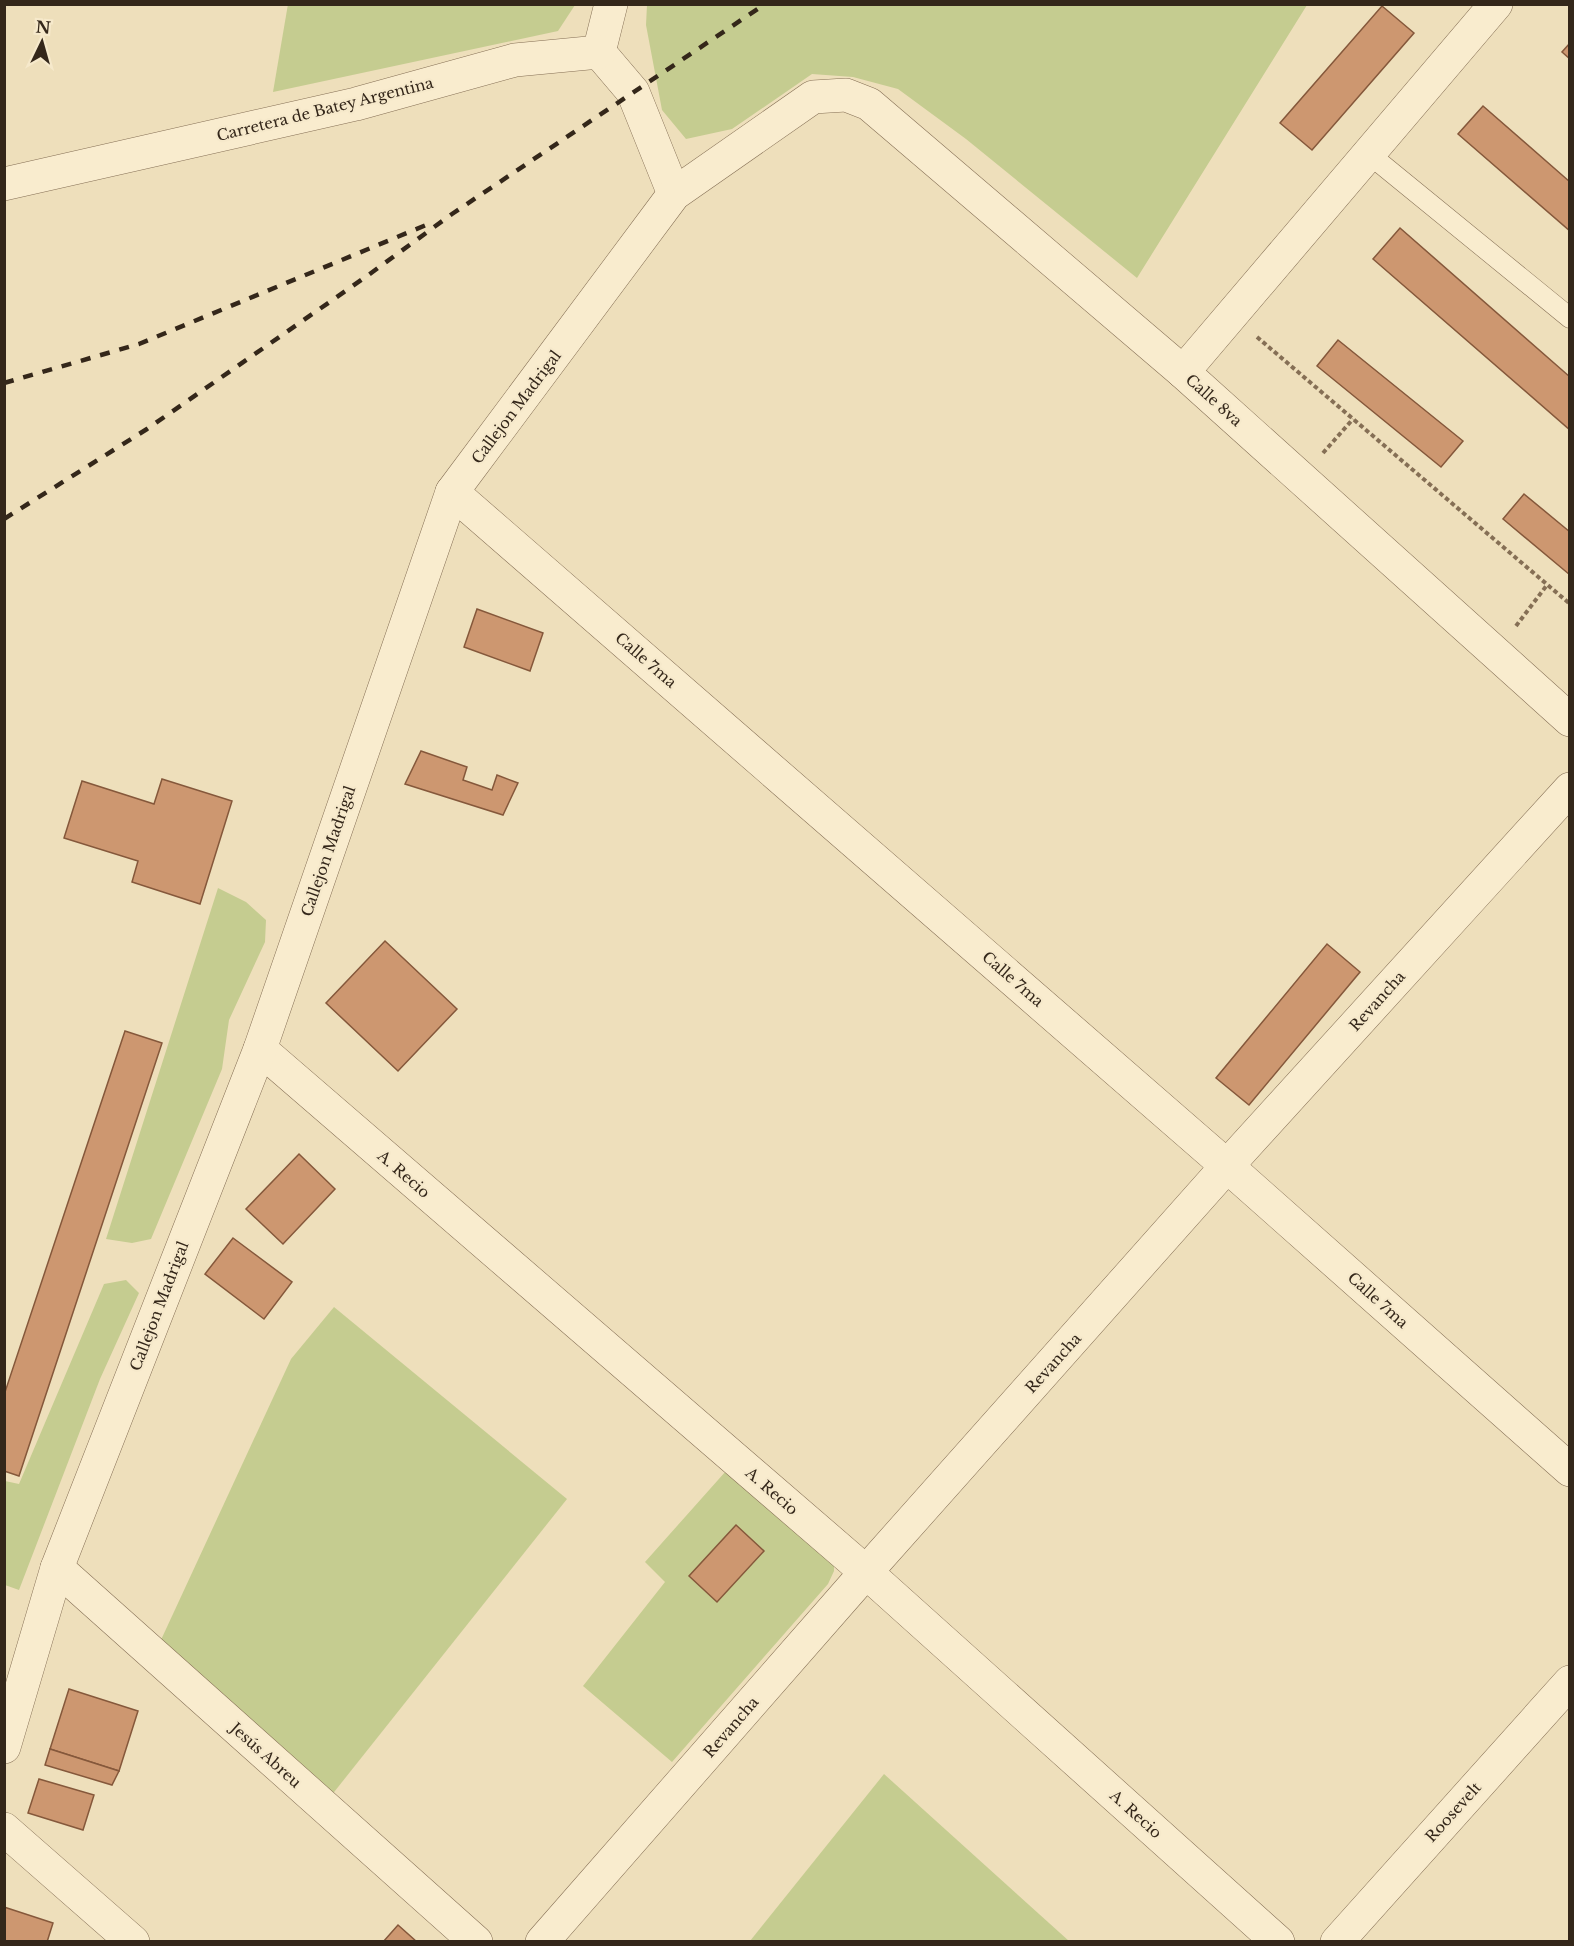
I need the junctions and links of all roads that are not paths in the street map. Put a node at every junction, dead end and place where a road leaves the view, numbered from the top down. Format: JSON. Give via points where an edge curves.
{"nodes":[{"id":1,"x":611,"y":4,"type":"edge"},
{"id":2,"x":1496,"y":4,"type":"edge"},
{"id":3,"x":599,"y":52,"type":"junction"},
{"id":4,"x":846,"y":96,"type":"joint"},
{"id":5,"x":1369,"y":154,"type":"junction"},
{"id":6,"x":4,"y":184,"type":"edge"},
{"id":7,"x":674,"y":194,"type":"junction"},
{"id":8,"x":1569,"y":318,"type":"edge"},
{"id":9,"x":1183,"y":372,"type":"junction"},
{"id":10,"x":452,"y":492,"type":"junction"},
{"id":11,"x":1569,"y":720,"type":"edge"},
{"id":12,"x":1569,"y":789,"type":"edge"},
{"id":13,"x":260,"y":1049,"type":"junction"},
{"id":14,"x":1227,"y":1166,"type":"junction"},
{"id":15,"x":1569,"y":1470,"type":"edge"},
{"id":16,"x":57,"y":1568,"type":"junction"},
{"id":17,"x":866,"y":1572,"type":"junction"},
{"id":18,"x":1569,"y":1682,"type":"edge"},
{"id":19,"x":4,"y":1747,"type":"edge"},
{"id":20,"x":4,"y":1829,"type":"edge"},
{"id":21,"x":133,"y":1941,"type":"edge"},
{"id":22,"x":476,"y":1941,"type":"edge"},
{"id":23,"x":542,"y":1941,"type":"edge"},
{"id":24,"x":1278,"y":1941,"type":"edge"},
{"id":25,"x":1337,"y":1941,"type":"edge"}],
"edges":[{"from":1,"to":3,"type":"street"},
{"from":2,"to":5,"type":"street"},
{"from":3,"to":6,"type":"street","name":"Carretera de Batey Argentina","via":[[515,60],[356,104]]},
{"from":3,"to":7,"type":"street","via":[[633,92]]},
{"from":4,"to":7,"type":"street","name":"Callejon Madrigal","via":[[813,97]]},
{"from":4,"to":9,"type":"street","name":"Calle 8va","via":[[869,104]]},
{"from":5,"to":8,"type":"lane"},
{"from":5,"to":9,"type":"street"},
{"from":7,"to":10,"type":"street","name":"Callejon Madrigal"},
{"from":9,"to":11,"type":"street","name":"Calle 8va"},
{"from":10,"to":13,"type":"street","name":"Callejon Madrigal"},
{"from":10,"to":14,"type":"street","name":"Calle 7ma"},
{"from":12,"to":14,"type":"street","name":"Revancha"},
{"from":13,"to":16,"type":"street","name":"Callejon Madrigal"},
{"from":13,"to":17,"type":"street","name":"A. Recio"},
{"from":14,"to":15,"type":"street","name":"Calle 7ma"},
{"from":14,"to":17,"type":"street","name":"Revancha"},
{"from":16,"to":19,"type":"street","name":"Callejon Madrigal"},
{"from":16,"to":22,"type":"street","name":"Jesús Abreu"},
{"from":17,"to":23,"type":"street","name":"Revancha"},
{"from":17,"to":24,"type":"street","name":"A. Recio"},
{"from":18,"to":25,"type":"street","name":"Roosevelt"},
{"from":20,"to":21,"type":"street"}]}
